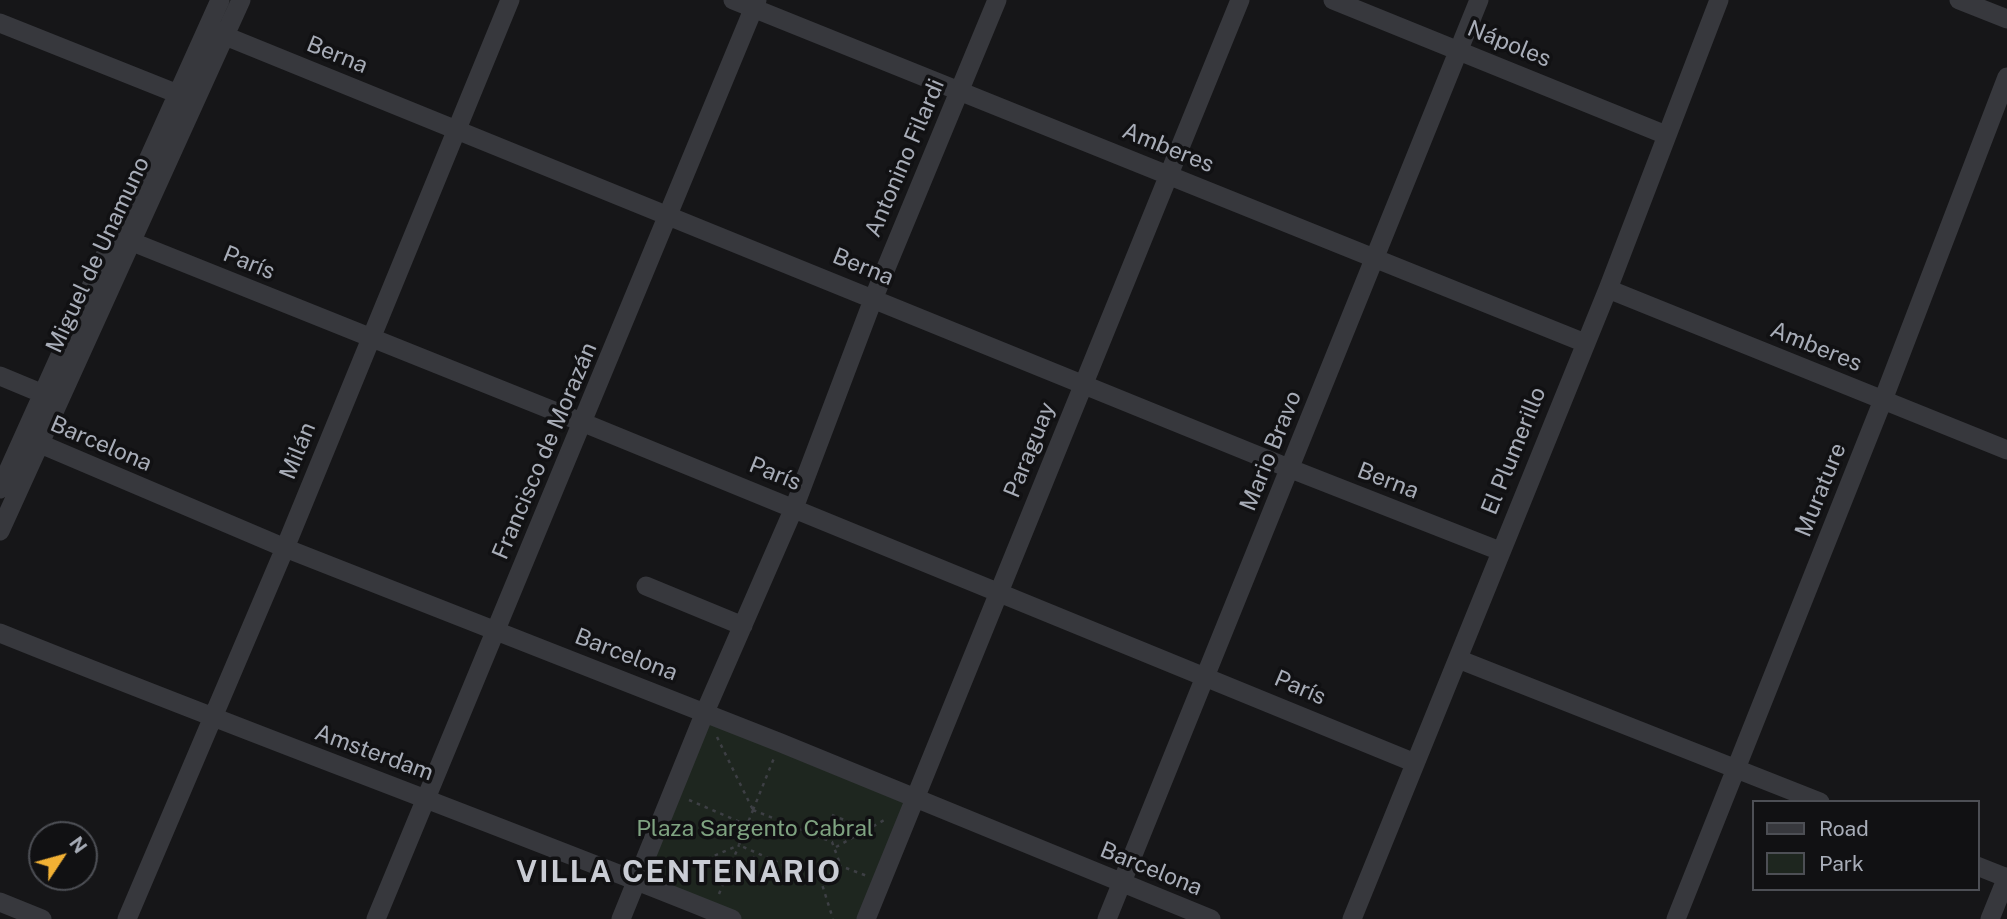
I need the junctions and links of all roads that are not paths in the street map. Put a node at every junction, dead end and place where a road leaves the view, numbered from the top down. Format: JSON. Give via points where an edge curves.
{"nodes":[{"id":1,"x":220,"y":0,"type":"edge"},
{"id":2,"x":241,"y":0,"type":"edge"},
{"id":3,"x":510,"y":0,"type":"edge"},
{"id":4,"x":733,"y":0,"type":"edge"},
{"id":5,"x":997,"y":0,"type":"edge"},
{"id":6,"x":1240,"y":0,"type":"edge"},
{"id":7,"x":1333,"y":0,"type":"edge"},
{"id":8,"x":1479,"y":0,"type":"edge"},
{"id":9,"x":1719,"y":0,"type":"edge"},
{"id":10,"x":1959,"y":0,"type":"edge"},
{"id":11,"x":755,"y":4,"type":"edge"},
{"id":12,"x":2007,"y":19,"type":"edge"},
{"id":13,"x":0,"y":23,"type":"edge"},
{"id":14,"x":216,"y":33,"type":"junction"},
{"id":15,"x":1459,"y":51,"type":"junction"},
{"id":16,"x":2007,"y":77,"type":"edge"},
{"id":17,"x":961,"y":90,"type":"junction"},
{"id":18,"x":187,"y":98,"type":"junction"},
{"id":19,"x":458,"y":130,"type":"junction"},
{"id":20,"x":1666,"y":135,"type":"junction"},
{"id":21,"x":1168,"y":175,"type":"junction"},
{"id":22,"x":669,"y":214,"type":"junction"},
{"id":23,"x":124,"y":239,"type":"junction"},
{"id":24,"x":1374,"y":259,"type":"junction"},
{"id":25,"x":1608,"y":289,"type":"junction"},
{"id":26,"x":874,"y":297,"type":"junction"},
{"id":27,"x":371,"y":338,"type":"junction"},
{"id":28,"x":1585,"y":343,"type":"junction"},
{"id":29,"x":0,"y":376,"type":"edge"},
{"id":30,"x":1084,"y":384,"type":"junction"},
{"id":31,"x":50,"y":397,"type":"junction"},
{"id":32,"x":1883,"y":400,"type":"junction"},
{"id":33,"x":584,"y":423,"type":"junction"},
{"id":34,"x":31,"y":441,"type":"junction"},
{"id":35,"x":2007,"y":450,"type":"edge"},
{"id":36,"x":1291,"y":469,"type":"junction"},
{"id":37,"x":0,"y":489,"type":"edge"},
{"id":38,"x":794,"y":508,"type":"junction"},
{"id":39,"x":0,"y":531,"type":"edge"},
{"id":40,"x":285,"y":548,"type":"junction"},
{"id":41,"x":1500,"y":551,"type":"junction"},
{"id":42,"x":646,"y":586,"type":"dead end"},
{"id":43,"x":999,"y":593,"type":"junction"},
{"id":44,"x":743,"y":626,"type":"junction"},
{"id":45,"x":496,"y":631,"type":"junction"},
{"id":46,"x":0,"y":632,"type":"edge"},
{"id":47,"x":1458,"y":659,"type":"junction"},
{"id":48,"x":1206,"y":676,"type":"junction"},
{"id":49,"x":705,"y":712,"type":"junction"},
{"id":50,"x":211,"y":718,"type":"junction"},
{"id":51,"x":1415,"y":763,"type":"junction"},
{"id":52,"x":1735,"y":767,"type":"junction"},
{"id":53,"x":428,"y":799,"type":"junction"},
{"id":54,"x":1815,"y":800,"type":"edge"},
{"id":55,"x":915,"y":802,"type":"junction"},
{"id":56,"x":1979,"y":867,"type":"edge"},
{"id":57,"x":2007,"y":877,"type":"edge"},
{"id":58,"x":642,"y":883,"type":"junction"},
{"id":59,"x":1122,"y":884,"type":"junction"},
{"id":60,"x":0,"y":902,"type":"edge"},
{"id":61,"x":42,"y":919,"type":"edge"},
{"id":62,"x":127,"y":919,"type":"edge"},
{"id":63,"x":376,"y":919,"type":"edge"},
{"id":64,"x":621,"y":919,"type":"edge"},
{"id":65,"x":732,"y":919,"type":"edge"},
{"id":66,"x":866,"y":919,"type":"edge"},
{"id":67,"x":1107,"y":919,"type":"edge"},
{"id":68,"x":1211,"y":919,"type":"edge"},
{"id":69,"x":1352,"y":919,"type":"edge"},
{"id":70,"x":1676,"y":919,"type":"edge"},
{"id":71,"x":1990,"y":919,"type":"edge"}],
"edges":[{"from":1,"to":14,"type":"street","name":"Miguel de Unamuno"},
{"from":2,"to":14,"type":"street","name":"Miguel de Unamuno"},
{"from":3,"to":19,"type":"street","name":"Milán"},
{"from":4,"to":11,"type":"street","name":"Amberes"},
{"from":5,"to":17,"type":"street","name":"Antonino Filardi"},
{"from":6,"to":21,"type":"street","name":"Paraguay"},
{"from":7,"to":15,"type":"street","name":"Nápoles"},
{"from":8,"to":15,"type":"street","name":"Mario Bravo"},
{"from":9,"to":20,"type":"street","name":"El Plumerillo"},
{"from":10,"to":12,"type":"street"},
{"from":11,"to":17,"type":"street","name":"Amberes"},
{"from":11,"to":22,"type":"street","name":"Francisco de Morazán"},
{"from":13,"to":18,"type":"street"},
{"from":14,"to":18,"type":"street","name":"Miguel de Unamuno"},
{"from":14,"to":19,"type":"street","name":"Berna"},
{"from":15,"to":20,"type":"street","name":"Nápoles"},
{"from":15,"to":24,"type":"street","name":"Mario Bravo"},
{"from":16,"to":32,"type":"street","name":"Murature"},
{"from":17,"to":21,"type":"street","name":"Amberes"},
{"from":17,"to":26,"type":"street","name":"Antonino Filardi"},
{"from":18,"to":23,"type":"street","name":"Miguel de Unamuno"},
{"from":19,"to":22,"type":"street","name":"Berna"},
{"from":19,"to":27,"type":"street","name":"Milán"},
{"from":20,"to":25,"type":"street","name":"El Plumerillo"},
{"from":21,"to":24,"type":"street","name":"Amberes"},
{"from":21,"to":30,"type":"street","name":"Paraguay"},
{"from":22,"to":26,"type":"street","name":"Berna"},
{"from":22,"to":33,"type":"street","name":"Francisco de Morazán"},
{"from":23,"to":27,"type":"street","name":"París"},
{"from":23,"to":31,"type":"street","name":"Miguel de Unamuno"},
{"from":24,"to":28,"type":"street","name":"Amberes"},
{"from":24,"to":36,"type":"street","name":"Mario Bravo"},
{"from":25,"to":28,"type":"street","name":"El Plumerillo"},
{"from":25,"to":32,"type":"street","name":"Amberes"},
{"from":26,"to":30,"type":"street","name":"Berna"},
{"from":26,"to":38,"type":"street","name":"Antonino Filardi"},
{"from":27,"to":33,"type":"street","name":"París"},
{"from":27,"to":40,"type":"street","name":"Milán"},
{"from":28,"to":41,"type":"street","name":"El Plumerillo"},
{"from":29,"to":31,"type":"street","name":"Barcelona"},
{"from":30,"to":36,"type":"street","name":"Berna"},
{"from":30,"to":43,"type":"street","name":"Paraguay"},
{"from":31,"to":34,"type":"street","name":"Miguel de Unamuno"},
{"from":32,"to":35,"type":"street","name":"Amberes"},
{"from":32,"to":52,"type":"street","name":"Murature"},
{"from":33,"to":38,"type":"street","name":"París"},
{"from":33,"to":45,"type":"street","name":"Francisco de Morazán"},
{"from":34,"to":37,"type":"street","name":"Miguel de Unamuno"},
{"from":34,"to":39,"type":"street","name":"Miguel de Unamuno"},
{"from":34,"to":40,"type":"street","name":"Barcelona"},
{"from":36,"to":41,"type":"street","name":"Berna"},
{"from":36,"to":48,"type":"street","name":"Mario Bravo"},
{"from":38,"to":43,"type":"street","name":"París"},
{"from":38,"to":44,"type":"street","name":"Antonino Filardi"},
{"from":40,"to":45,"type":"street","name":"Barcelona"},
{"from":40,"to":50,"type":"street","name":"Milán"},
{"from":41,"to":47,"type":"street","name":"El Plumerillo"},
{"from":42,"to":44,"type":"street"},
{"from":43,"to":48,"type":"street","name":"París"},
{"from":43,"to":55,"type":"street","name":"Paraguay"},
{"from":44,"to":49,"type":"street","name":"Antonino Filardi"},
{"from":45,"to":49,"type":"street","name":"Barcelona"},
{"from":45,"to":53,"type":"street","name":"Francisco de Morazán"},
{"from":46,"to":50,"type":"street","name":"Amsterdam"},
{"from":47,"to":51,"type":"street","name":"El Plumerillo"},
{"from":47,"to":52,"type":"street"},
{"from":48,"to":51,"type":"street","name":"París"},
{"from":48,"to":59,"type":"street","name":"Mario Bravo"},
{"from":49,"to":55,"type":"street","name":"Barcelona"},
{"from":49,"to":58,"type":"street","name":"Antonino Filardi"},
{"from":50,"to":53,"type":"street","name":"Amsterdam"},
{"from":50,"to":62,"type":"street","name":"Milán"},
{"from":51,"to":69,"type":"street","name":"El Plumerillo"},
{"from":52,"to":54,"type":"street"},
{"from":52,"to":70,"type":"street","name":"Murature"},
{"from":53,"to":58,"type":"street","name":"Amsterdam"},
{"from":53,"to":63,"type":"street","name":"Francisco de Morazán"},
{"from":55,"to":59,"type":"street","name":"Barcelona"},
{"from":55,"to":66,"type":"street","name":"Paraguay"},
{"from":56,"to":57,"type":"street"},
{"from":57,"to":71,"type":"street"},
{"from":58,"to":64,"type":"street","name":"Antonino Filardi"},
{"from":58,"to":65,"type":"street","name":"Amsterdam"},
{"from":59,"to":67,"type":"street","name":"Mario Bravo"},
{"from":59,"to":68,"type":"street","name":"Barcelona"},
{"from":60,"to":61,"type":"street"}]}
